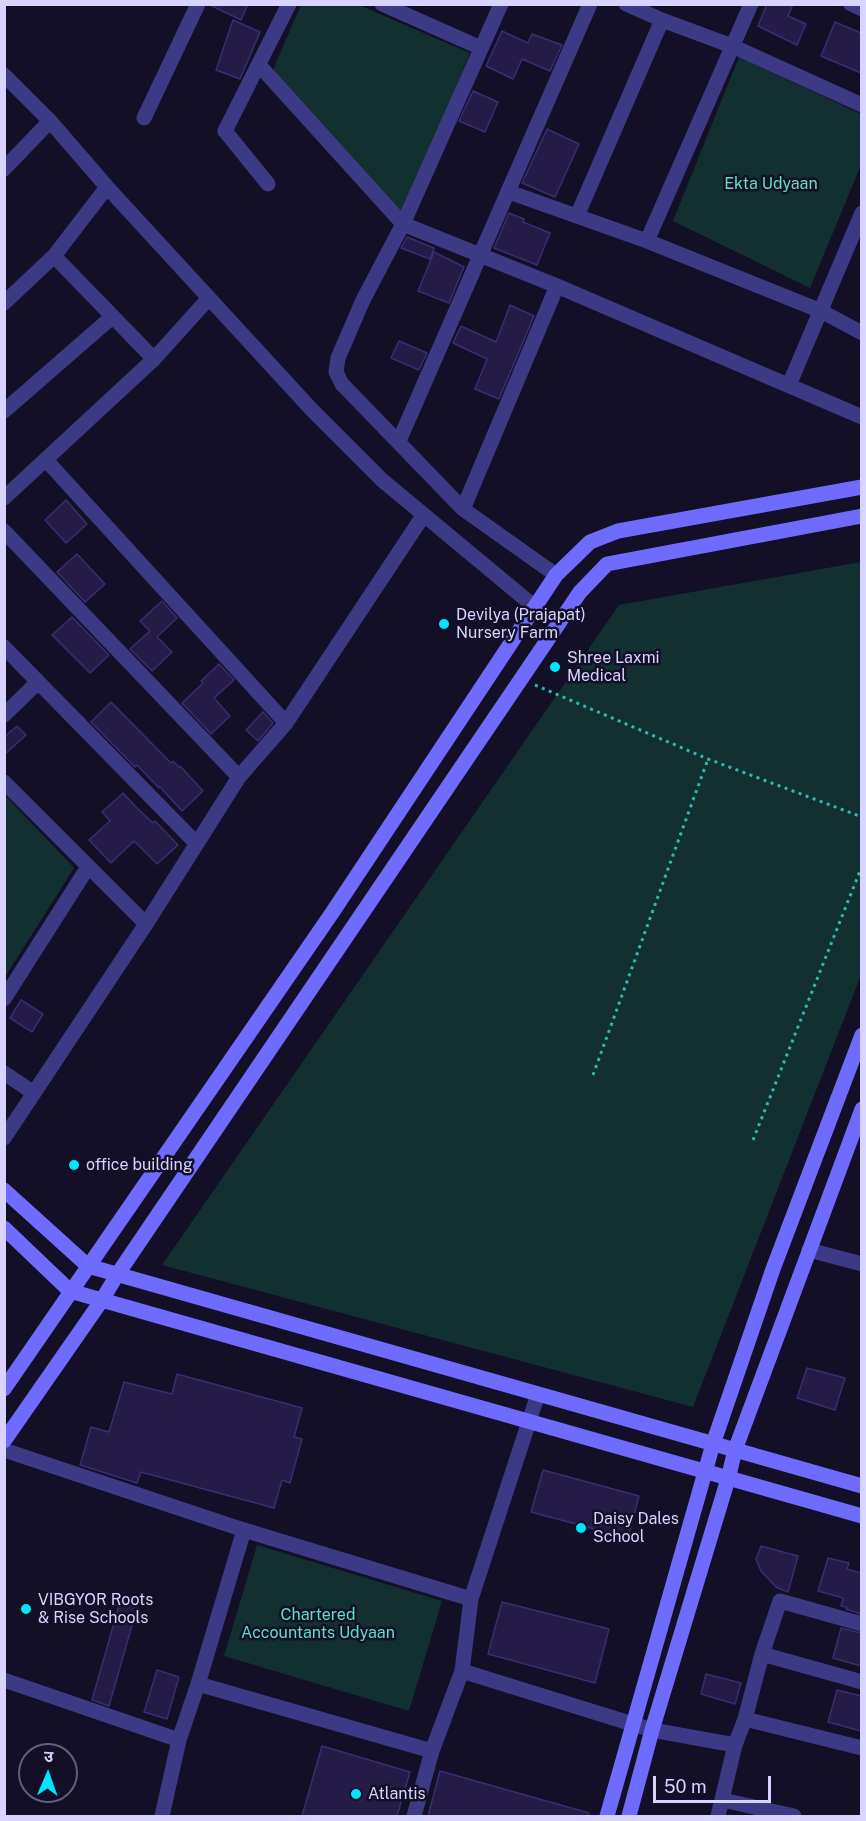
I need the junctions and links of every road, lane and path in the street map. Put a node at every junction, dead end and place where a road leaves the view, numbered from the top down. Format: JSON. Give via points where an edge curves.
{"nodes":[{"id":1,"x":198,"y":4,"type":"edge"},
{"id":2,"x":289,"y":4,"type":"edge"},
{"id":3,"x":382,"y":4,"type":"edge"},
{"id":4,"x":501,"y":4,"type":"edge"},
{"id":5,"x":590,"y":4,"type":"edge"},
{"id":6,"x":626,"y":4,"type":"edge"},
{"id":7,"x":751,"y":4,"type":"edge"},
{"id":8,"x":851,"y":4,"type":"edge"},
{"id":9,"x":861,"y":9,"type":"edge"},
{"id":10,"x":662,"y":20,"type":"junction"},
{"id":11,"x":732,"y":46,"type":"junction"},
{"id":12,"x":481,"y":48,"type":"junction"},
{"id":13,"x":259,"y":65,"type":"junction"},
{"id":14,"x":4,"y":75,"type":"edge"},
{"id":15,"x":861,"y":105,"type":"edge"},
{"id":16,"x":144,"y":118,"type":"dead end"},
{"id":17,"x":50,"y":121,"type":"junction"},
{"id":18,"x":4,"y":169,"type":"edge"},
{"id":19,"x":268,"y":184,"type":"dead end"},
{"id":20,"x":107,"y":187,"type":"junction"},
{"id":21,"x":509,"y":192,"type":"junction"},
{"id":22,"x":861,"y":213,"type":"edge"},
{"id":23,"x":577,"y":216,"type":"junction"},
{"id":24,"x":403,"y":224,"type":"junction"},
{"id":25,"x":647,"y":241,"type":"junction"},
{"id":26,"x":480,"y":255,"type":"junction"},
{"id":27,"x":54,"y":256,"type":"junction"},
{"id":28,"x":557,"y":286,"type":"junction"},
{"id":29,"x":209,"y":298,"type":"junction"},
{"id":30,"x":4,"y":303,"type":"edge"},
{"id":31,"x":821,"y":311,"type":"junction"},
{"id":32,"x":112,"y":317,"type":"junction"},
{"id":33,"x":861,"y":333,"type":"edge"},
{"id":34,"x":153,"y":360,"type":"junction"},
{"id":35,"x":789,"y":385,"type":"junction"},
{"id":36,"x":4,"y":411,"type":"edge"},
{"id":37,"x":861,"y":417,"type":"edge"},
{"id":38,"x":399,"y":441,"type":"junction"},
{"id":39,"x":46,"y":460,"type":"junction"},
{"id":40,"x":861,"y":486,"type":"edge"},
{"id":41,"x":4,"y":498,"type":"edge"},
{"id":42,"x":463,"y":508,"type":"junction"},
{"id":43,"x":423,"y":516,"type":"junction"},
{"id":44,"x":861,"y":516,"type":"edge"},
{"id":45,"x":4,"y":531,"type":"edge"},
{"id":46,"x":556,"y":575,"type":"junction"},
{"id":47,"x":536,"y":608,"type":"junction"},
{"id":48,"x":4,"y":647,"type":"edge"},
{"id":49,"x":522,"y":680,"type":"junction"},
{"id":50,"x":38,"y":682,"type":"junction"},
{"id":51,"x":4,"y":715,"type":"edge"},
{"id":52,"x":286,"y":723,"type":"junction"},
{"id":53,"x":708,"y":759,"type":"junction"},
{"id":54,"x":239,"y":777,"type":"junction"},
{"id":55,"x":4,"y":782,"type":"edge"},
{"id":56,"x":861,"y":817,"type":"edge"},
{"id":57,"x":197,"y":844,"type":"junction"},
{"id":58,"x":861,"y":866,"type":"edge"},
{"id":59,"x":88,"y":867,"type":"junction"},
{"id":60,"x":146,"y":924,"type":"junction"},
{"id":61,"x":4,"y":999,"type":"edge"},
{"id":62,"x":861,"y":1035,"type":"edge"},
{"id":63,"x":4,"y":1072,"type":"edge"},
{"id":64,"x":592,"y":1075,"type":"dead end"},
{"id":65,"x":34,"y":1093,"type":"junction"},
{"id":66,"x":861,"y":1109,"type":"edge"},
{"id":67,"x":4,"y":1138,"type":"edge"},
{"id":68,"x":753,"y":1140,"type":"dead end"},
{"id":69,"x":4,"y":1190,"type":"edge"},
{"id":70,"x":4,"y":1228,"type":"edge"},
{"id":71,"x":809,"y":1250,"type":"junction"},
{"id":72,"x":861,"y":1264,"type":"edge"},
{"id":73,"x":88,"y":1266,"type":"junction"},
{"id":74,"x":117,"y":1275,"type":"junction"},
{"id":75,"x":70,"y":1291,"type":"junction"},
{"id":76,"x":102,"y":1300,"type":"junction"},
{"id":77,"x":4,"y":1389,"type":"edge"},
{"id":78,"x":538,"y":1394,"type":"junction"},
{"id":79,"x":529,"y":1422,"type":"junction"},
{"id":80,"x":4,"y":1441,"type":"edge"},
{"id":81,"x":713,"y":1444,"type":"junction"},
{"id":82,"x":4,"y":1450,"type":"edge"},
{"id":83,"x":735,"y":1450,"type":"junction"},
{"id":84,"x":706,"y":1472,"type":"junction"},
{"id":85,"x":728,"y":1479,"type":"junction"},
{"id":86,"x":861,"y":1486,"type":"edge"},
{"id":87,"x":861,"y":1516,"type":"edge"},
{"id":88,"x":244,"y":1530,"type":"junction"},
{"id":89,"x":471,"y":1599,"type":"junction"},
{"id":90,"x":861,"y":1624,"type":"edge"},
{"id":91,"x":762,"y":1654,"type":"junction"},
{"id":92,"x":462,"y":1671,"type":"junction"},
{"id":93,"x":4,"y":1680,"type":"edge"},
{"id":94,"x":861,"y":1682,"type":"edge"},
{"id":95,"x":198,"y":1684,"type":"junction"},
{"id":96,"x":745,"y":1719,"type":"junction"},
{"id":97,"x":632,"y":1723,"type":"junction"},
{"id":98,"x":652,"y":1730,"type":"junction"},
{"id":99,"x":179,"y":1740,"type":"junction"},
{"id":100,"x":735,"y":1745,"type":"junction"},
{"id":101,"x":861,"y":1748,"type":"edge"},
{"id":102,"x":432,"y":1751,"type":"junction"},
{"id":103,"x":723,"y":1800,"type":"junction"},
{"id":104,"x":162,"y":1816,"type":"edge"},
{"id":105,"x":414,"y":1816,"type":"edge"},
{"id":106,"x":607,"y":1816,"type":"edge"},
{"id":107,"x":629,"y":1816,"type":"edge"},
{"id":108,"x":718,"y":1816,"type":"edge"},
{"id":109,"x":794,"y":1816,"type":"edge"}],
"edges":[{"from":1,"to":16,"type":"street"},
{"from":2,"to":13,"type":"street"},
{"from":3,"to":12,"type":"street"},
{"from":4,"to":12,"type":"street"},
{"from":5,"to":21,"type":"street"},
{"from":6,"to":10,"type":"street"},
{"from":7,"to":11,"type":"street"},
{"from":8,"to":9,"type":"street"},
{"from":10,"to":11,"type":"street"},
{"from":10,"to":23,"type":"street"},
{"from":11,"to":15,"type":"street"},
{"from":11,"to":25,"type":"street"},
{"from":12,"to":24,"type":"street"},
{"from":13,"to":19,"type":"street","via":[[225,131]]},
{"from":13,"to":24,"type":"street"},
{"from":14,"to":17,"type":"street"},
{"from":17,"to":18,"type":"street"},
{"from":17,"to":20,"type":"street"},
{"from":20,"to":27,"type":"street"},
{"from":20,"to":29,"type":"street"},
{"from":21,"to":23,"type":"street"},
{"from":21,"to":26,"type":"street"},
{"from":22,"to":31,"type":"street"},
{"from":23,"to":25,"type":"street"},
{"from":24,"to":26,"type":"street"},
{"from":24,"to":38,"type":"street","via":[[363,300],[336,364],[342,384]]},
{"from":25,"to":31,"type":"street"},
{"from":26,"to":28,"type":"street"},
{"from":26,"to":38,"type":"street"},
{"from":27,"to":30,"type":"street"},
{"from":27,"to":32,"type":"street"},
{"from":28,"to":35,"type":"street"},
{"from":28,"to":42,"type":"street"},
{"from":29,"to":34,"type":"street"},
{"from":29,"to":43,"type":"street","via":[[312,410]]},
{"from":31,"to":33,"type":"street"},
{"from":31,"to":35,"type":"street"},
{"from":32,"to":34,"type":"street"},
{"from":32,"to":36,"type":"street"},
{"from":34,"to":39,"type":"street"},
{"from":35,"to":37,"type":"street"},
{"from":38,"to":42,"type":"street"},
{"from":39,"to":41,"type":"street"},
{"from":39,"to":52,"type":"street"},
{"from":40,"to":46,"type":"main road","via":[[618,531],[590,542]]},
{"from":42,"to":46,"type":"street"},
{"from":43,"to":47,"type":"street"},
{"from":43,"to":52,"type":"street"},
{"from":44,"to":49,"type":"main road","via":[[607,564],[580,592]]},
{"from":45,"to":54,"type":"street"},
{"from":46,"to":47,"type":"main road"},
{"from":47,"to":73,"type":"main road","via":[[332,913]]},
{"from":48,"to":50,"type":"street"},
{"from":49,"to":53,"type":"path"},
{"from":49,"to":74,"type":"main road"},
{"from":50,"to":51,"type":"street"},
{"from":50,"to":57,"type":"street"},
{"from":52,"to":54,"type":"street"},
{"from":53,"to":56,"type":"path"},
{"from":53,"to":64,"type":"path"},
{"from":54,"to":57,"type":"street"},
{"from":55,"to":59,"type":"street"},
{"from":57,"to":60,"type":"street"},
{"from":58,"to":68,"type":"path"},
{"from":59,"to":60,"type":"street"},
{"from":59,"to":61,"type":"street"},
{"from":60,"to":65,"type":"street"},
{"from":62,"to":81,"type":"main road","via":[[773,1269]]},
{"from":63,"to":65,"type":"street"},
{"from":65,"to":67,"type":"street"},
{"from":66,"to":71,"type":"main road"},
{"from":69,"to":73,"type":"main road"},
{"from":70,"to":75,"type":"main road"},
{"from":71,"to":72,"type":"street"},
{"from":71,"to":83,"type":"main road"},
{"from":73,"to":74,"type":"main road"},
{"from":73,"to":75,"type":"main road"},
{"from":74,"to":76,"type":"main road"},
{"from":74,"to":78,"type":"main road"},
{"from":75,"to":76,"type":"main road"},
{"from":75,"to":77,"type":"main road"},
{"from":76,"to":79,"type":"main road"},
{"from":76,"to":80,"type":"main road"},
{"from":78,"to":79,"type":"street"},
{"from":78,"to":81,"type":"main road"},
{"from":79,"to":84,"type":"main road"},
{"from":79,"to":89,"type":"street"},
{"from":81,"to":83,"type":"main road"},
{"from":81,"to":84,"type":"main road"},
{"from":82,"to":88,"type":"street"},
{"from":83,"to":85,"type":"main road"},
{"from":83,"to":86,"type":"main road"},
{"from":84,"to":85,"type":"main road"},
{"from":84,"to":97,"type":"main road"},
{"from":85,"to":87,"type":"main road"},
{"from":85,"to":98,"type":"main road"},
{"from":88,"to":89,"type":"street"},
{"from":88,"to":95,"type":"street"},
{"from":89,"to":92,"type":"street"},
{"from":90,"to":91,"type":"street","via":[[780,1601]]},
{"from":91,"to":94,"type":"street"},
{"from":91,"to":96,"type":"street"},
{"from":92,"to":97,"type":"street"},
{"from":92,"to":102,"type":"street"},
{"from":93,"to":99,"type":"street"},
{"from":95,"to":99,"type":"street"},
{"from":95,"to":102,"type":"street"},
{"from":96,"to":100,"type":"street"},
{"from":96,"to":101,"type":"street"},
{"from":97,"to":98,"type":"street"},
{"from":97,"to":106,"type":"main road"},
{"from":98,"to":100,"type":"street"},
{"from":98,"to":107,"type":"main road"},
{"from":99,"to":104,"type":"street"},
{"from":100,"to":103,"type":"street"},
{"from":102,"to":105,"type":"street"},
{"from":103,"to":108,"type":"street"},
{"from":103,"to":109,"type":"street"}]}
